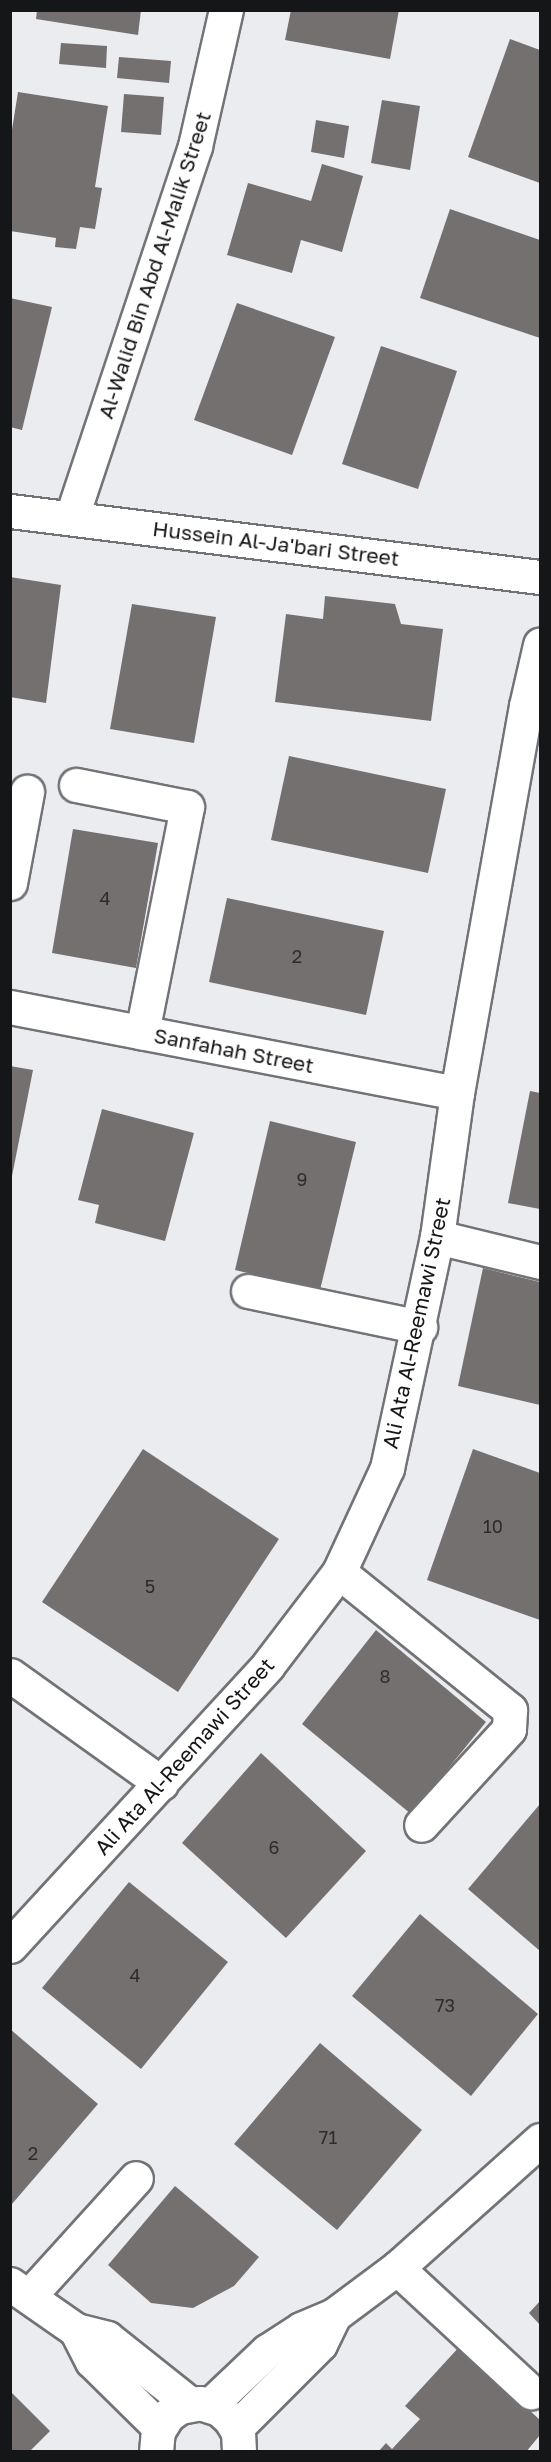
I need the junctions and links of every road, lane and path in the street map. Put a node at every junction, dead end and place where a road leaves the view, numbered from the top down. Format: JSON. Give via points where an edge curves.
{"nodes":[{"id":1,"x":226,"y":10,"type":"edge"},
{"id":2,"x":10,"y":511,"type":"edge"},
{"id":3,"x":72,"y":516,"type":"junction"},
{"id":4,"x":540,"y":577,"type":"edge"},
{"id":5,"x":540,"y":645,"type":"edge"},
{"id":6,"x":76,"y":785,"type":"dead end"},
{"id":7,"x":27,"y":792,"type":"dead end"},
{"id":8,"x":10,"y":883,"type":"edge"},
{"id":9,"x":10,"y":1007,"type":"edge"},
{"id":10,"x":142,"y":1033,"type":"junction"},
{"id":11,"x":457,"y":1093,"type":"junction"},
{"id":12,"x":437,"y":1237,"type":"junction"},
{"id":13,"x":540,"y":1262,"type":"edge"},
{"id":14,"x":248,"y":1291,"type":"dead end"},
{"id":15,"x":420,"y":1327,"type":"junction"},
{"id":16,"x":339,"y":1572,"type":"junction"},
{"id":17,"x":10,"y":1675,"type":"edge"},
{"id":18,"x":160,"y":1783,"type":"junction"},
{"id":19,"x":421,"y":1825,"type":"dead end"},
{"id":20,"x":10,"y":1946,"type":"edge"},
{"id":21,"x":540,"y":2140,"type":"edge"},
{"id":22,"x":136,"y":2178,"type":"dead end"},
{"id":23,"x":397,"y":2268,"type":"junction"},
{"id":24,"x":20,"y":2290,"type":"edge"},
{"id":25,"x":334,"y":2315,"type":"junction"},
{"id":26,"x":76,"y":2330,"type":"junction"},
{"id":27,"x":531,"y":2392,"type":"dead end"},
{"id":28,"x":200,"y":2404,"type":"junction"},
{"id":29,"x":158,"y":2440,"type":"edge"},
{"id":30,"x":242,"y":2443,"type":"edge"}],
"edges":[{"from":1,"to":3,"type":"street","name":"Al-Walid Bin Abd Al-Malik Street","via":[[195,146]]},
{"from":2,"to":3,"type":"street","name":"Hussein Al-Ja'bari Street"},
{"from":3,"to":4,"type":"street","name":"Hussein Al-Ja'bari Street"},
{"from":5,"to":11,"type":"street","name":"Ali Ata Al-Reemawi Street"},
{"from":6,"to":10,"type":"street","via":[[187,807]]},
{"from":7,"to":8,"type":"street"},
{"from":9,"to":10,"type":"street","name":"Sanfahah Street"},
{"from":10,"to":11,"type":"street","name":"Sanfahah Street"},
{"from":11,"to":12,"type":"street","name":"Ali Ata Al-Reemawi Street"},
{"from":12,"to":13,"type":"street"},
{"from":12,"to":15,"type":"street","name":"Ali Ata Al-Reemawi Street"},
{"from":14,"to":15,"type":"street"},
{"from":15,"to":16,"type":"street","name":"Ali Ata Al-Reemawi Street","via":[[387,1468]]},
{"from":16,"to":18,"type":"street","name":"Ali Ata Al-Reemawi Street","via":[[268,1665]]},
{"from":16,"to":19,"type":"street","via":[[510,1710],[509,1729]]},
{"from":17,"to":18,"type":"street"},
{"from":18,"to":20,"type":"street","name":"Ali Ata Al-Reemawi Street"},
{"from":21,"to":23,"type":"street"},
{"from":22,"to":24,"type":"street"},
{"from":23,"to":25,"type":"street"},
{"from":23,"to":27,"type":"street"},
{"from":24,"to":26,"type":"street"},
{"from":25,"to":28,"type":"street","via":[[301,2329],[267,2351]]},
{"from":25,"to":30,"type":"street","via":[[320,2344]]},
{"from":26,"to":28,"type":"street","via":[[107,2338]]},
{"from":26,"to":29,"type":"street","via":[[92,2361]]},
{"from":28,"to":29,"type":"street","via":[[172,2412]]},
{"from":28,"to":30,"type":"street","via":[[224,2412]]}]}
